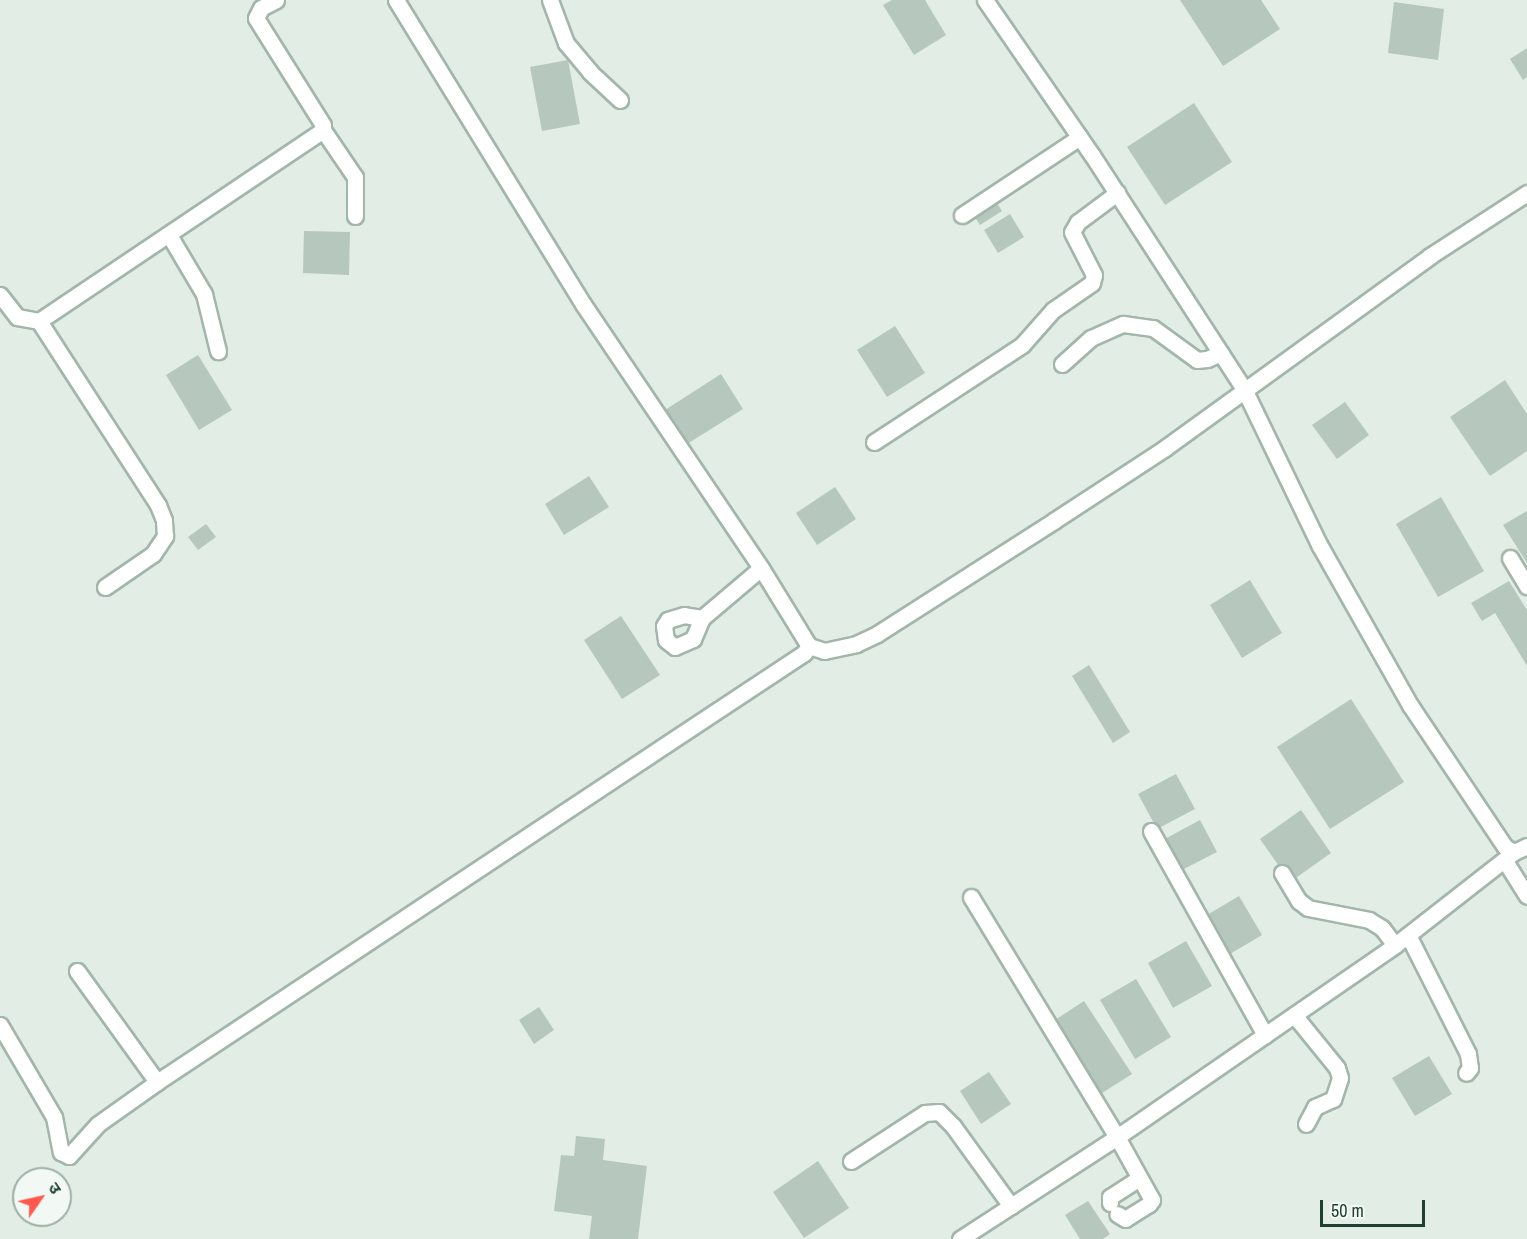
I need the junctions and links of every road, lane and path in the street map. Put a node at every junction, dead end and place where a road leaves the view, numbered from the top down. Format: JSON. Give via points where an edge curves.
{"nodes":[{"id":1,"x":276,"y":0,"type":"edge"},
{"id":2,"x":396,"y":0,"type":"edge"},
{"id":3,"x":550,"y":0,"type":"edge"},
{"id":4,"x":985,"y":0,"type":"edge"},
{"id":5,"x":620,"y":100,"type":"dead end"},
{"id":6,"x":323,"y":130,"type":"junction"},
{"id":7,"x":1080,"y":136,"type":"junction"},
{"id":8,"x":1527,"y":192,"type":"edge"},
{"id":9,"x":1117,"y":193,"type":"junction"},
{"id":10,"x":962,"y":215,"type":"dead end"},
{"id":11,"x":355,"y":216,"type":"dead end"},
{"id":12,"x":169,"y":235,"type":"junction"},
{"id":13,"x":0,"y":295,"type":"edge"},
{"id":14,"x":39,"y":321,"type":"junction"},
{"id":15,"x":218,"y":351,"type":"dead end"},
{"id":16,"x":1221,"y":353,"type":"junction"},
{"id":17,"x":1062,"y":364,"type":"dead end"},
{"id":18,"x":1244,"y":389,"type":"junction"},
{"id":19,"x":874,"y":442,"type":"dead end"},
{"id":20,"x":1510,"y":558,"type":"dead end"},
{"id":21,"x":761,"y":568,"type":"junction"},
{"id":22,"x":1527,"y":586,"type":"edge"},
{"id":23,"x":105,"y":587,"type":"dead end"},
{"id":24,"x":702,"y":618,"type":"dead end"},
{"id":25,"x":809,"y":646,"type":"junction"},
{"id":26,"x":1151,"y":831,"type":"dead end"},
{"id":27,"x":1515,"y":853,"type":"edge"},
{"id":28,"x":1282,"y":873,"type":"dead end"},
{"id":29,"x":971,"y":897,"type":"dead end"},
{"id":30,"x":1527,"y":897,"type":"edge"},
{"id":31,"x":1408,"y":935,"type":"junction"},
{"id":32,"x":1395,"y":945,"type":"junction"},
{"id":33,"x":76,"y":971,"type":"dead end"},
{"id":34,"x":1294,"y":1015,"type":"junction"},
{"id":35,"x":0,"y":1025,"type":"edge"},
{"id":36,"x":1265,"y":1035,"type":"junction"},
{"id":37,"x":1466,"y":1073,"type":"dead end"},
{"id":38,"x":157,"y":1082,"type":"junction"},
{"id":39,"x":1306,"y":1124,"type":"dead end"},
{"id":40,"x":1117,"y":1137,"type":"junction"},
{"id":41,"x":851,"y":1161,"type":"dead end"},
{"id":42,"x":1139,"y":1178,"type":"junction"},
{"id":43,"x":1011,"y":1206,"type":"junction"},
{"id":44,"x":960,"y":1239,"type":"edge"}],
"edges":[{"from":1,"to":6,"type":"street","via":[[261,8],[256,18]]},
{"from":2,"to":21,"type":"street","via":[[584,303]]},
{"from":3,"to":5,"type":"street","via":[[566,43]]},
{"from":4,"to":7,"type":"street"},
{"from":6,"to":11,"type":"street","via":[[355,177]]},
{"from":6,"to":12,"type":"street"},
{"from":7,"to":9,"type":"street"},
{"from":7,"to":10,"type":"street"},
{"from":8,"to":18,"type":"street","via":[[1430,255]]},
{"from":9,"to":16,"type":"street"},
{"from":9,"to":19,"type":"street","via":[[1078,222],[1072,232],[1094,275],[1092,283],[1053,310],[1022,345]]},
{"from":12,"to":14,"type":"street"},
{"from":12,"to":15,"type":"street","via":[[204,294]]},
{"from":13,"to":14,"type":"street","via":[[18,317]]},
{"from":14,"to":23,"type":"street","via":[[164,520],[165,536],[153,554]]},
{"from":16,"to":17,"type":"street","via":[[1197,360],[1154,328],[1123,324],[1091,338]]},
{"from":16,"to":18,"type":"street"},
{"from":18,"to":25,"type":"street","via":[[1165,448],[877,634],[839,650]]},
{"from":18,"to":27,"type":"street","via":[[1320,546],[1379,653],[1480,813],[1505,847]]},
{"from":20,"to":22,"type":"street"},
{"from":21,"to":24,"type":"street"},
{"from":21,"to":25,"type":"street"},
{"from":25,"to":38,"type":"street","via":[[804,653]]},
{"from":26,"to":36,"type":"street"},
{"from":27,"to":30,"type":"street"},
{"from":27,"to":31,"type":"street"},
{"from":28,"to":32,"type":"street","via":[[1299,901],[1308,908],[1369,920],[1382,928]]},
{"from":29,"to":40,"type":"street"},
{"from":31,"to":32,"type":"street"},
{"from":31,"to":37,"type":"street","via":[[1468,1054],[1470,1068]]},
{"from":32,"to":34,"type":"street"},
{"from":33,"to":38,"type":"street"},
{"from":34,"to":36,"type":"street"},
{"from":34,"to":39,"type":"street","via":[[1335,1065],[1340,1078],[1333,1099],[1315,1107]]},
{"from":35,"to":38,"type":"street","via":[[54,1117],[60,1149],[66,1156],[98,1124]]},
{"from":36,"to":40,"type":"street"},
{"from":40,"to":42,"type":"street"},
{"from":40,"to":43,"type":"street"},
{"from":41,"to":43,"type":"street","via":[[925,1113],[939,1112]]},
{"from":42,"to":42,"type":"street","via":[[1110,1197],[1113,1208],[1125,1219],[1152,1201]]},
{"from":43,"to":44,"type":"street"}]}
